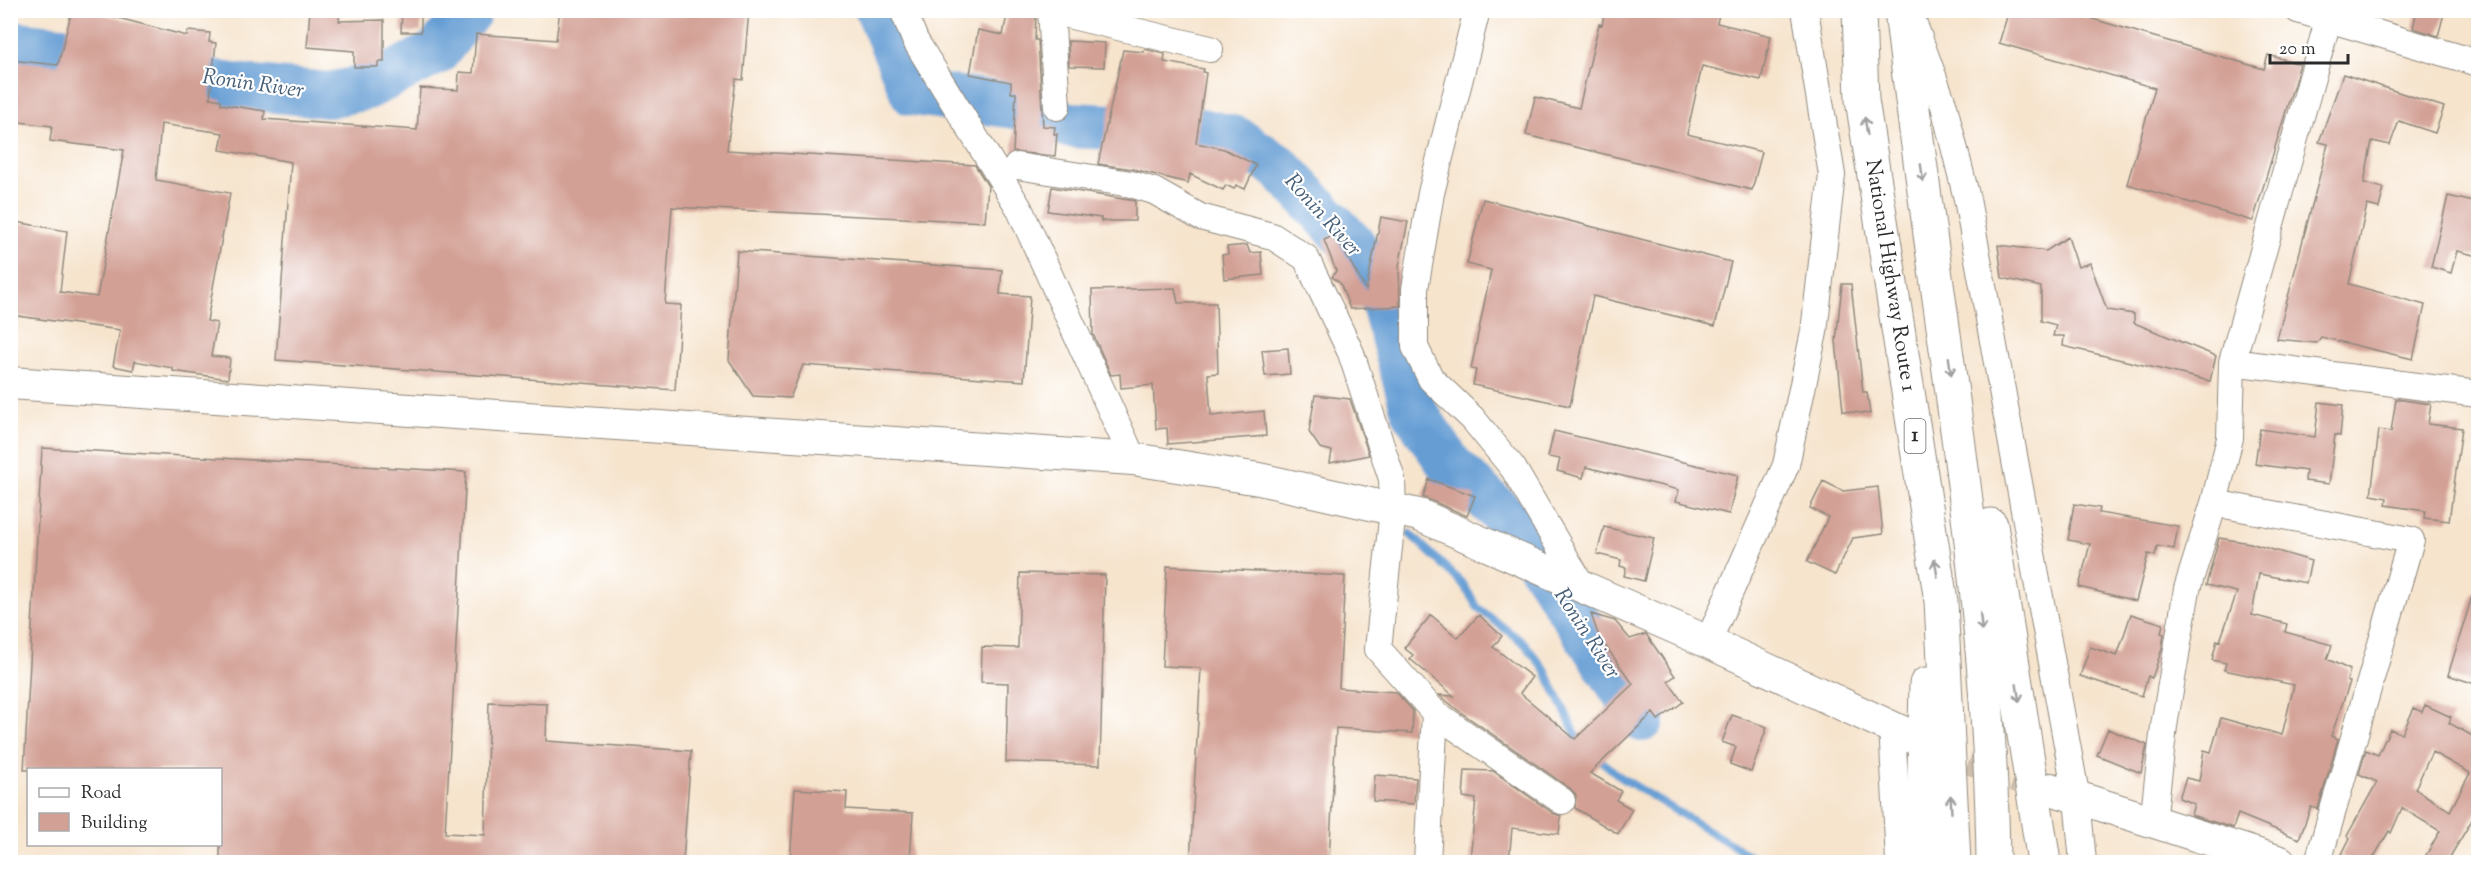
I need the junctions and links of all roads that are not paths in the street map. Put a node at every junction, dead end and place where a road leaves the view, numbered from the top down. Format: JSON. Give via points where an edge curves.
{"nodes":[{"id":1,"x":903,"y":10,"type":"edge"},
{"id":2,"x":1477,"y":10,"type":"edge"},
{"id":3,"x":1805,"y":10,"type":"edge"},
{"id":4,"x":1859,"y":10,"type":"edge"},
{"id":5,"x":1901,"y":10,"type":"edge"},
{"id":6,"x":1908,"y":10,"type":"edge"},
{"id":7,"x":2298,"y":10,"type":"edge"},
{"id":8,"x":1051,"y":11,"type":"edge"},
{"id":9,"x":2330,"y":15,"type":"edge"},
{"id":10,"x":1210,"y":49,"type":"dead end"},
{"id":11,"x":2478,"y":63,"type":"edge"},
{"id":12,"x":1057,"y":107,"type":"dead end"},
{"id":13,"x":1017,"y":166,"type":"dead end"},
{"id":14,"x":2232,"y":362,"type":"junction"},
{"id":15,"x":10,"y":383,"type":"edge"},
{"id":16,"x":2478,"y":394,"type":"edge"},
{"id":17,"x":1962,"y":455,"type":"junction"},
{"id":18,"x":1133,"y":459,"type":"junction"},
{"id":19,"x":2214,"y":503,"type":"junction"},
{"id":20,"x":1393,"y":510,"type":"junction"},
{"id":21,"x":1576,"y":585,"type":"junction"},
{"id":22,"x":1941,"y":601,"type":"junction"},
{"id":23,"x":1708,"y":642,"type":"junction"},
{"id":24,"x":1435,"y":713,"type":"junction"},
{"id":25,"x":1904,"y":732,"type":"joint"},
{"id":26,"x":2064,"y":794,"type":"junction"},
{"id":27,"x":1562,"y":801,"type":"dead end"},
{"id":28,"x":2153,"y":822,"type":"junction"},
{"id":29,"x":1427,"y":862,"type":"edge"},
{"id":30,"x":1899,"y":862,"type":"edge"},
{"id":31,"x":1922,"y":862,"type":"edge"},
{"id":32,"x":1954,"y":862,"type":"edge"},
{"id":33,"x":1993,"y":862,"type":"edge"},
{"id":34,"x":2044,"y":862,"type":"edge"},
{"id":35,"x":2083,"y":862,"type":"edge"},
{"id":36,"x":2280,"y":862,"type":"edge"},
{"id":37,"x":2318,"y":862,"type":"edge"}],
"edges":[{"from":1,"to":18,"type":"street","via":[[915,40],[1019,208]]},
{"from":2,"to":21,"type":"street","via":[[1431,193],[1415,289],[1415,346],[1431,379],[1473,419],[1513,468]]},
{"from":3,"to":23,"type":"street","via":[[1832,176],[1814,332],[1786,465]]},
{"from":22,"to":4,"type":"highway","name":"National Highway Route 1","number":"1","one_way":true,"via":[[1862,99]]},
{"from":5,"to":17,"type":"highway","number":"1","one_way":true},
{"from":6,"to":26,"type":"street","via":[[1944,106],[1967,198]]},
{"from":7,"to":9,"type":"street"},
{"from":8,"to":10,"type":"street"},
{"from":8,"to":12,"type":"street"},
{"from":9,"to":11,"type":"street"},
{"from":9,"to":14,"type":"street"},
{"from":13,"to":20,"type":"street","via":[[1154,191],[1200,217],[1272,236],[1306,258],[1351,352],[1392,479]]},
{"from":14,"to":16,"type":"street"},
{"from":14,"to":19,"type":"street","via":[[2230,438]]},
{"from":15,"to":18,"type":"street"},
{"from":17,"to":33,"type":"highway","number":"1","one_way":true,"via":[[1984,657]]},
{"from":17,"to":34,"type":"highway","number":"1","one_way":true,"via":[[1986,492]]},
{"from":18,"to":20,"type":"street","via":[[1259,479]]},
{"from":19,"to":28,"type":"street","via":[[2187,589]]},
{"from":19,"to":37,"type":"street","via":[[2411,540]]},
{"from":20,"to":21,"type":"street","via":[[1419,515]]},
{"from":20,"to":24,"type":"street","via":[[1378,649]]},
{"from":21,"to":23,"type":"street"},
{"from":22,"to":31,"type":"highway","number":"1","via":[[1926,673]]},
{"from":32,"to":22,"type":"highway","name":"National Highway Route 1","number":"1","one_way":true},
{"from":23,"to":25,"type":"street"},
{"from":24,"to":27,"type":"street"},
{"from":24,"to":29,"type":"street"},
{"from":25,"to":30,"type":"street"},
{"from":26,"to":28,"type":"street"},
{"from":26,"to":35,"type":"street"},
{"from":28,"to":36,"type":"street"}]}
